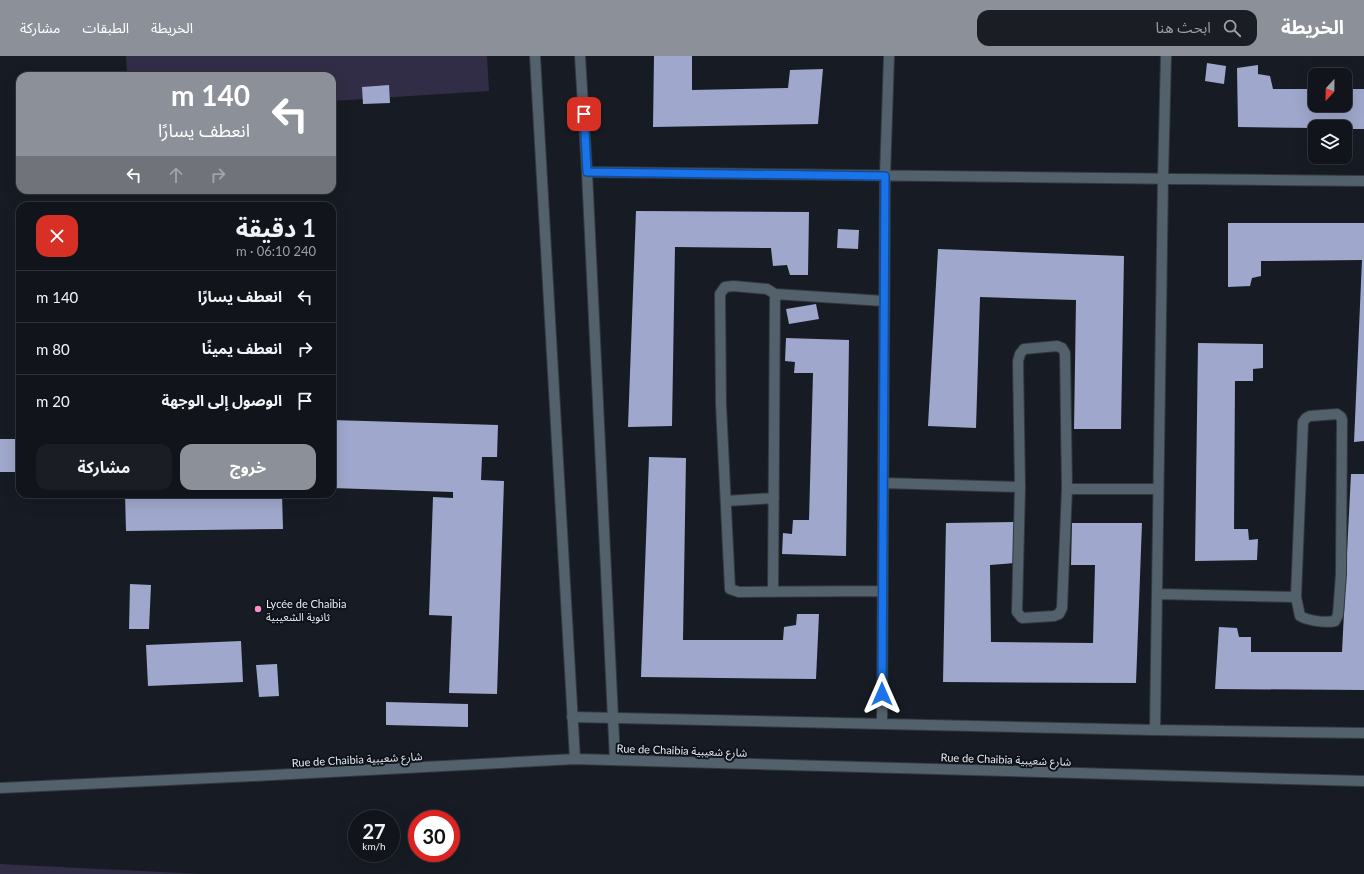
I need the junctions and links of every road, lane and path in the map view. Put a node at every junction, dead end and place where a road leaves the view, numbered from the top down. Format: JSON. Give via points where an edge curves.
{"nodes":[{"id":1,"x":535,"y":56,"type":"edge"},
{"id":2,"x":580,"y":56,"type":"edge"},
{"id":3,"x":889,"y":56,"type":"edge"},
{"id":4,"x":1166,"y":56,"type":"edge"},
{"id":5,"x":587,"y":172,"type":"junction"},
{"id":6,"x":885,"y":176,"type":"junction"},
{"id":7,"x":1163,"y":178,"type":"junction"},
{"id":8,"x":1364,"y":180,"type":"edge"},
{"id":9,"x":775,"y":294,"type":"junction"},
{"id":10,"x":884,"y":301,"type":"junction"},
{"id":11,"x":884,"y":483,"type":"junction"},
{"id":12,"x":1020,"y":487,"type":"junction"},
{"id":13,"x":1067,"y":489,"type":"junction"},
{"id":14,"x":1158,"y":489,"type":"junction"},
{"id":15,"x":774,"y":498,"type":"junction"},
{"id":16,"x":726,"y":501,"type":"junction"},
{"id":17,"x":882,"y":591,"type":"junction"},
{"id":18,"x":773,"y":592,"type":"junction"},
{"id":19,"x":1157,"y":594,"type":"junction"},
{"id":20,"x":1296,"y":596,"type":"junction"},
{"id":21,"x":572,"y":717,"type":"junction"},
{"id":22,"x":613,"y":718,"type":"junction"},
{"id":23,"x":882,"y":724,"type":"junction"},
{"id":24,"x":1155,"y":730,"type":"junction"},
{"id":25,"x":1364,"y":733,"type":"edge"},
{"id":26,"x":575,"y":759,"type":"junction"},
{"id":27,"x":615,"y":760,"type":"junction"},
{"id":28,"x":1364,"y":781,"type":"edge"},
{"id":29,"x":0,"y":788,"type":"edge"}],
"edges":[{"from":1,"to":21,"type":"street"},
{"from":2,"to":5,"type":"street"},
{"from":3,"to":6,"type":"street"},
{"from":4,"to":7,"type":"street"},
{"from":5,"to":6,"type":"street"},
{"from":5,"to":22,"type":"street"},
{"from":6,"to":7,"type":"street"},
{"from":6,"to":10,"type":"street"},
{"from":7,"to":8,"type":"street"},
{"from":7,"to":14,"type":"street"},
{"from":9,"to":10,"type":"street"},
{"from":9,"to":15,"type":"street"},
{"from":9,"to":16,"type":"street","via":[[767,289],[733,286],[725,287],[720,294],[721,405]]},
{"from":10,"to":11,"type":"street"},
{"from":11,"to":12,"type":"street"},
{"from":11,"to":17,"type":"street"},
{"from":12,"to":13,"type":"street","via":[[1017,612],[1022,618],[1054,616],[1059,614],[1062,608]]},
{"from":12,"to":13,"type":"street","via":[[1018,361],[1024,349],[1057,346],[1065,353]]},
{"from":13,"to":14,"type":"street"},
{"from":14,"to":19,"type":"street"},
{"from":15,"to":16,"type":"street"},
{"from":15,"to":18,"type":"street"},
{"from":16,"to":18,"type":"street","via":[[730,589],[739,592]]},
{"from":17,"to":18,"type":"street"},
{"from":17,"to":23,"type":"street"},
{"from":19,"to":20,"type":"street"},
{"from":19,"to":24,"type":"street"},
{"from":20,"to":20,"type":"street","via":[[1300,616],[1305,619],[1335,621],[1338,615],[1341,574],[1342,417],[1337,414],[1310,416],[1304,422]]},
{"from":21,"to":22,"type":"street"},
{"from":21,"to":26,"type":"street"},
{"from":22,"to":23,"type":"street"},
{"from":22,"to":27,"type":"street"},
{"from":23,"to":24,"type":"street"},
{"from":24,"to":25,"type":"street"},
{"from":26,"to":27,"type":"street","name":"Rue de Chaibia شارع شعيبية"},
{"from":26,"to":29,"type":"street","name":"Rue de Chaibia شارع شعيبية"},
{"from":27,"to":28,"type":"street","name":"Rue de Chaibia شارع شعيبية"}]}
